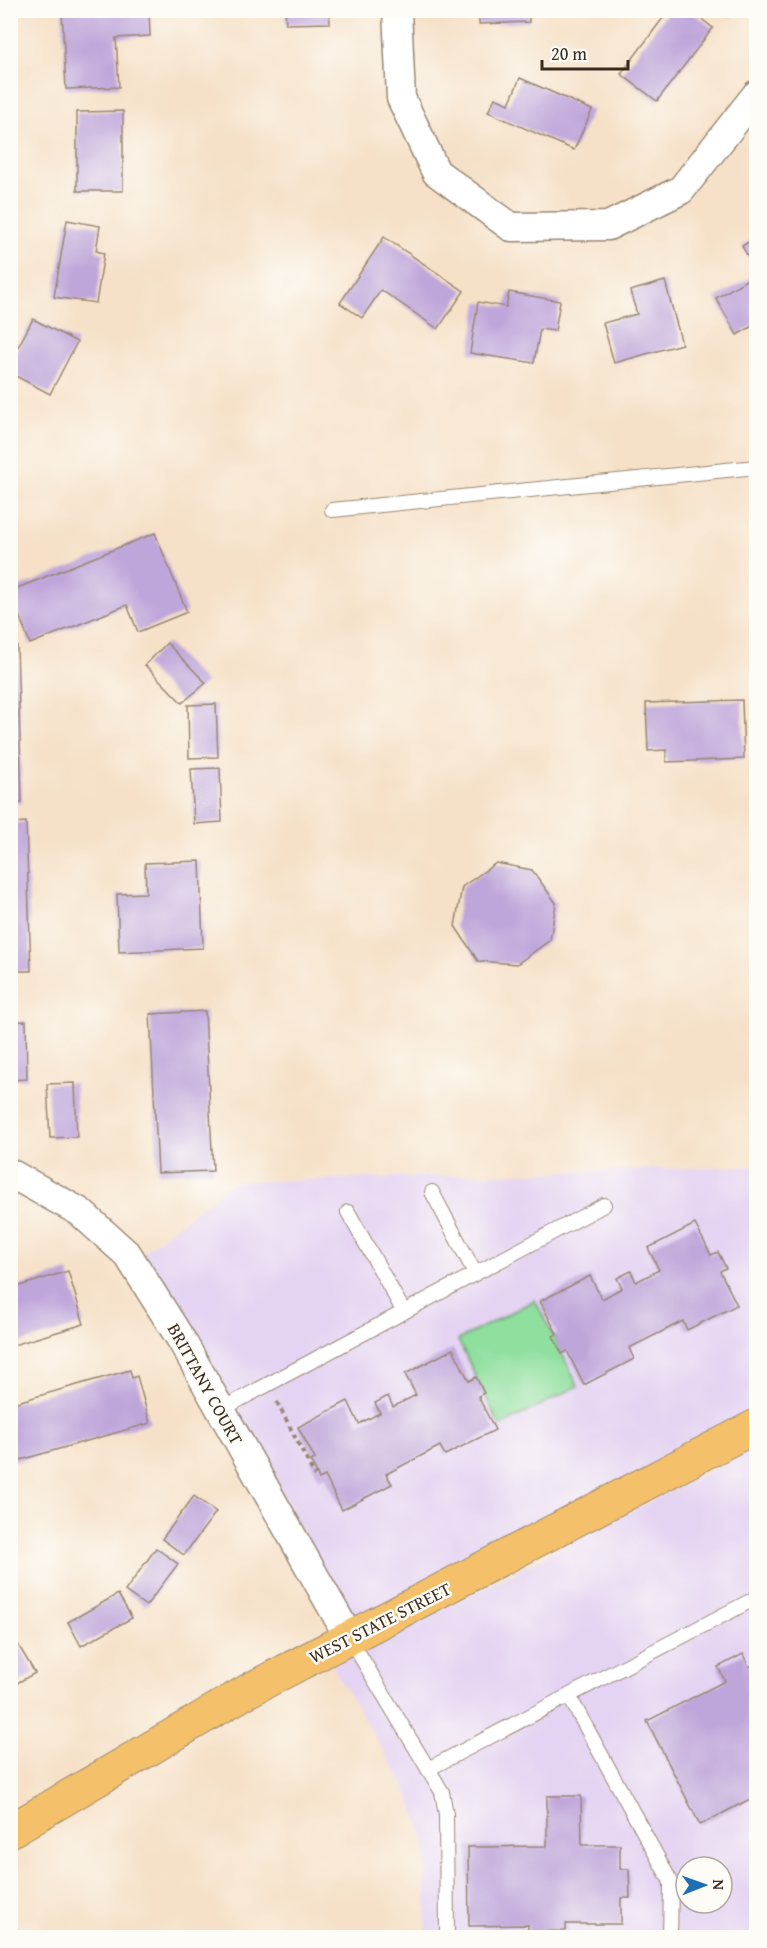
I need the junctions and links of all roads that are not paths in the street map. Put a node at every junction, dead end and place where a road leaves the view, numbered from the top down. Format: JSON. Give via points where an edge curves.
{"nodes":[{"id":1,"x":397,"y":10,"type":"edge"},
{"id":2,"x":756,"y":94,"type":"edge"},
{"id":3,"x":756,"y":467,"type":"edge"},
{"id":4,"x":332,"y":510,"type":"dead end"},
{"id":5,"x":10,"y":1173,"type":"edge"},
{"id":6,"x":432,"y":1192,"type":"dead end"},
{"id":7,"x":604,"y":1205,"type":"dead end"},
{"id":8,"x":348,"y":1212,"type":"dead end"},
{"id":9,"x":475,"y":1273,"type":"junction"},
{"id":10,"x":404,"y":1312,"type":"junction"},
{"id":11,"x":220,"y":1410,"type":"junction"},
{"id":12,"x":756,"y":1426,"type":"edge"},
{"id":13,"x":756,"y":1598,"type":"edge"},
{"id":14,"x":350,"y":1639,"type":"junction"},
{"id":15,"x":569,"y":1696,"type":"junction"},
{"id":16,"x":428,"y":1769,"type":"junction"},
{"id":17,"x":10,"y":1831,"type":"edge"},
{"id":18,"x":447,"y":1938,"type":"edge"},
{"id":19,"x":670,"y":1938,"type":"edge"}],
"edges":[{"from":1,"to":2,"type":"street","via":[[401,98],[436,172],[511,227],[608,226],[681,190]]},
{"from":3,"to":4,"type":"lane"},
{"from":5,"to":11,"type":"street","name":"BRITTANY COURT","via":[[80,1212],[128,1255]]},
{"from":6,"to":9,"type":"lane"},
{"from":7,"to":9,"type":"lane"},
{"from":8,"to":10,"type":"lane"},
{"from":9,"to":10,"type":"lane"},
{"from":10,"to":11,"type":"lane"},
{"from":11,"to":14,"type":"street","name":"BRITTANY COURT"},
{"from":12,"to":14,"type":"main road","name":"WEST STATE STREET"},
{"from":13,"to":15,"type":"lane"},
{"from":14,"to":16,"type":"lane"},
{"from":14,"to":17,"type":"main road","name":"WEST STATE STREET","via":[[252,1689]]},
{"from":15,"to":16,"type":"lane"},
{"from":15,"to":19,"type":"lane","via":[[671,1882]]},
{"from":16,"to":18,"type":"lane","via":[[442,1792],[446,1814]]}]}
